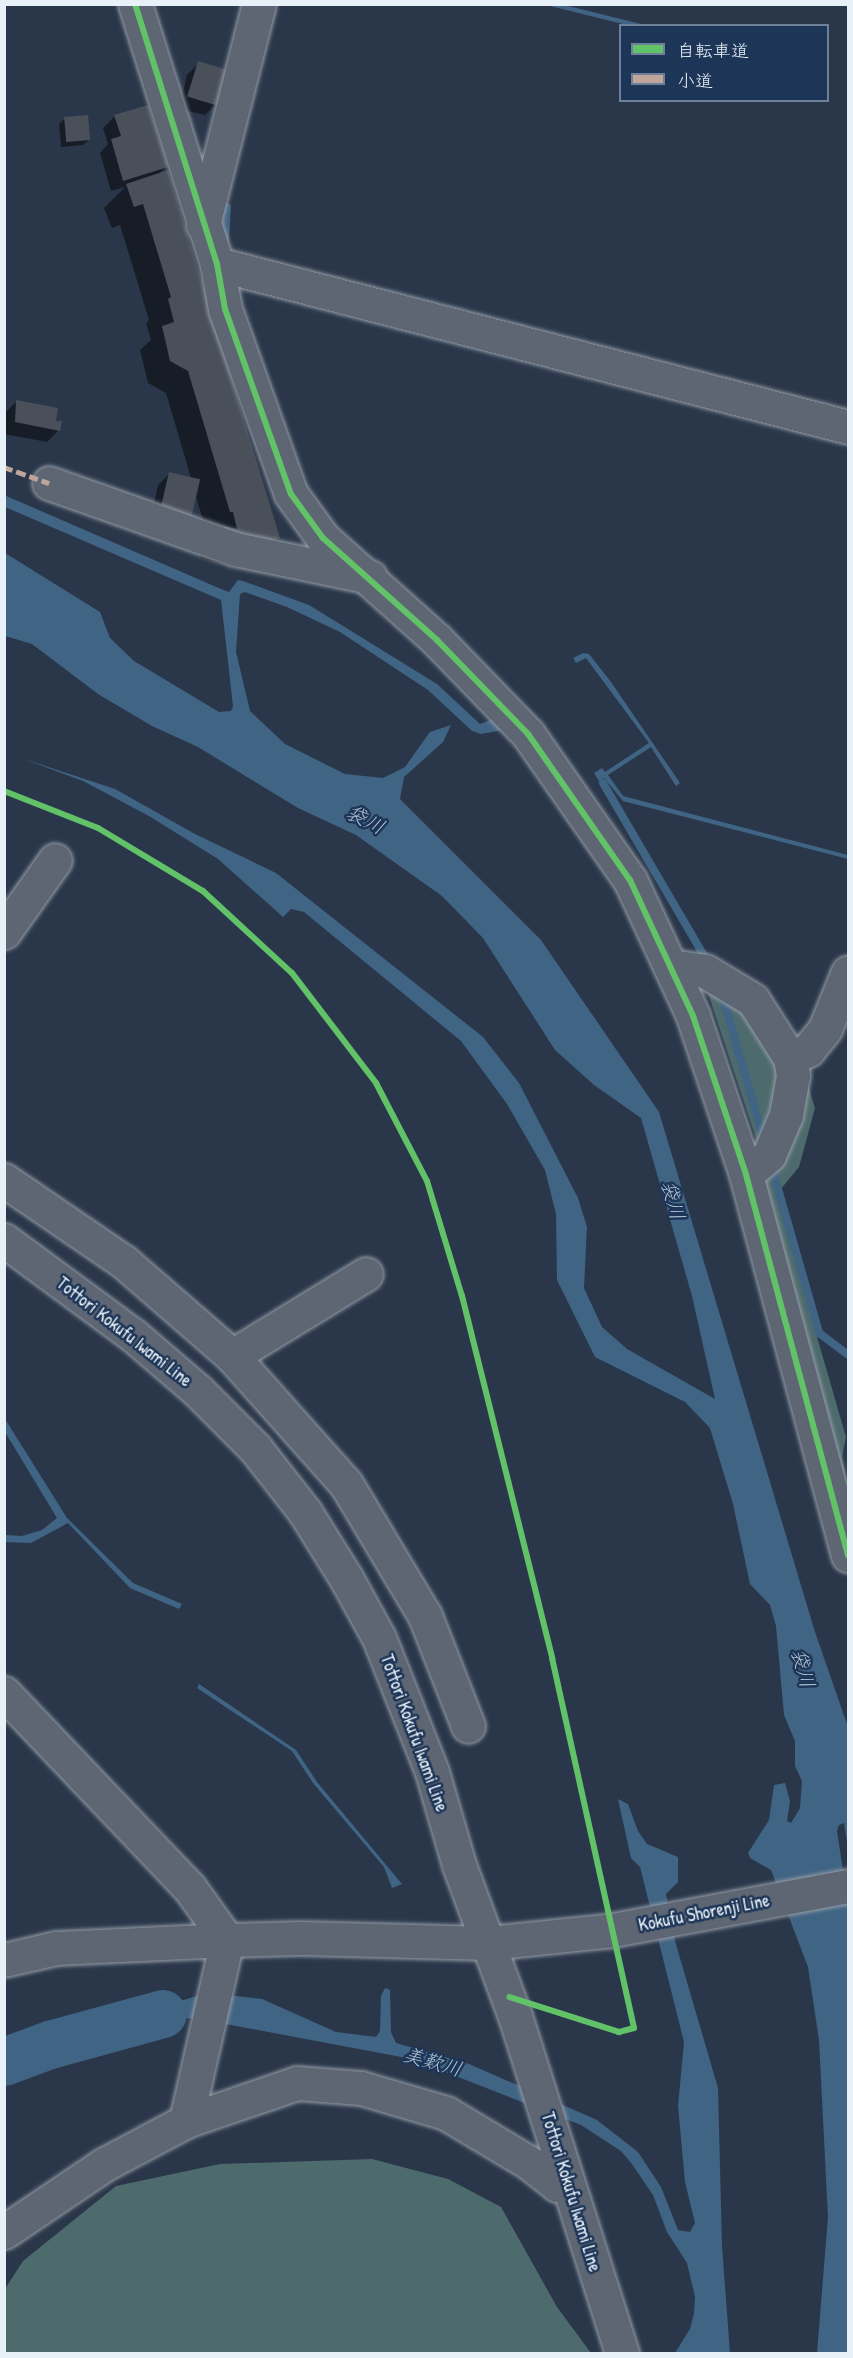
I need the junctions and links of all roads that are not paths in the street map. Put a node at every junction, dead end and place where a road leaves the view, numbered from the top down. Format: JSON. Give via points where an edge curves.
{"nodes":[{"id":1,"x":135,"y":4,"type":"edge"},
{"id":2,"x":259,"y":4,"type":"edge"},
{"id":3,"x":203,"y":225,"type":"junction"},
{"id":4,"x":217,"y":264,"type":"junction"},
{"id":5,"x":849,"y":427,"type":"edge"},
{"id":6,"x":49,"y":483,"type":"dead end"},
{"id":7,"x":370,"y":577,"type":"junction"},
{"id":8,"x":55,"y":860,"type":"dead end"},
{"id":9,"x":4,"y":932,"type":"edge"},
{"id":10,"x":670,"y":966,"type":"junction"},
{"id":11,"x":849,"y":972,"type":"edge"},
{"id":12,"x":790,"y":1058,"type":"junction"},
{"id":13,"x":746,"y":1174,"type":"junction"},
{"id":14,"x":4,"y":1180,"type":"edge"},
{"id":15,"x":4,"y":1240,"type":"edge"},
{"id":16,"x":366,"y":1274,"type":"dead end"},
{"id":17,"x":232,"y":1356,"type":"junction"},
{"id":18,"x":849,"y":1555,"type":"edge"},
{"id":19,"x":4,"y":1693,"type":"edge"},
{"id":20,"x":468,"y":1726,"type":"dead end"},
{"id":21,"x":849,"y":1886,"type":"edge"},
{"id":22,"x":227,"y":1940,"type":"junction"},
{"id":23,"x":488,"y":1943,"type":"junction"},
{"id":24,"x":4,"y":1960,"type":"edge"},
{"id":25,"x":186,"y":2121,"type":"junction"},
{"id":26,"x":569,"y":2187,"type":"junction"},
{"id":27,"x":4,"y":2232,"type":"edge"},
{"id":28,"x":622,"y":2354,"type":"edge"}],
"edges":[{"from":1,"to":3,"type":"street"},
{"from":2,"to":3,"type":"street"},
{"from":3,"to":4,"type":"street"},
{"from":4,"to":5,"type":"street"},
{"from":4,"to":7,"type":"street","via":[[225,309],[291,494],[323,538]]},
{"from":6,"to":7,"type":"street","via":[[235,549]]},
{"from":7,"to":10,"type":"street","via":[[528,734],[630,880]]},
{"from":8,"to":9,"type":"street"},
{"from":10,"to":12,"type":"street","via":[[705,970],[753,1000]]},
{"from":10,"to":13,"type":"street","via":[[693,1016]]},
{"from":11,"to":12,"type":"street","via":[[825,1029],[808,1050]]},
{"from":12,"to":13,"type":"street","via":[[793,1075],[786,1115],[768,1155]]},
{"from":13,"to":18,"type":"street"},
{"from":14,"to":17,"type":"street","via":[[124,1262]]},
{"from":15,"to":23,"type":"street","name":"Tottori Kokufu Iwami Line","via":[[133,1335],[197,1390],[255,1448],[305,1512],[379,1638],[432,1772],[459,1865]]},
{"from":16,"to":17,"type":"street"},
{"from":17,"to":20,"type":"street","via":[[352,1494],[425,1616]]},
{"from":19,"to":22,"type":"street","via":[[189,1887]]},
{"from":21,"to":23,"type":"street","name":"Kokufu Shorenji Line","via":[[632,1927]]},
{"from":22,"to":23,"type":"street","name":"Kokufu Shorenji Line"},
{"from":22,"to":24,"type":"street","name":"Kokufu Shorenji Line","via":[[56,1948]]},
{"from":22,"to":25,"type":"street"},
{"from":23,"to":26,"type":"street","name":"Tottori Kokufu Iwami Line"},
{"from":25,"to":26,"type":"street","via":[[297,2083],[361,2088],[446,2113],[557,2185]]},
{"from":25,"to":27,"type":"street","via":[[105,2164]]},
{"from":26,"to":28,"type":"street","name":"Tottori Kokufu Iwami Line"}]}
